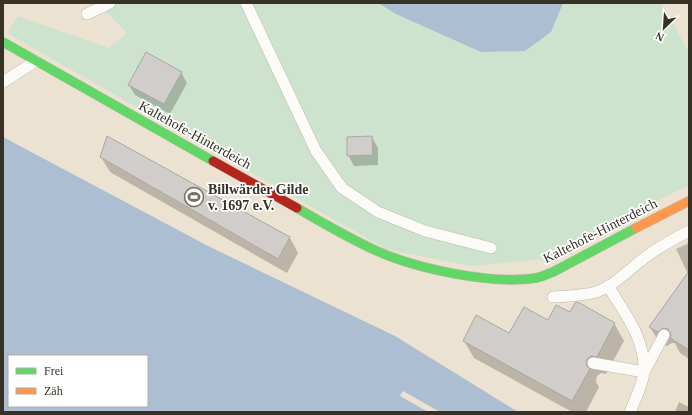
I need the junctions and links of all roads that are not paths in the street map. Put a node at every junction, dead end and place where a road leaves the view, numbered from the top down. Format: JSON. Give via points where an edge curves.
{"nodes":[{"id":1,"x":110,"y":3,"type":"edge"},
{"id":2,"x":246,"y":3,"type":"edge"},
{"id":3,"x":87,"y":14,"type":"dead end"},
{"id":4,"x":3,"y":42,"type":"edge"},
{"id":5,"x":36,"y":61,"type":"junction"},
{"id":6,"x":3,"y":82,"type":"edge"},
{"id":7,"x":689,"y":201,"type":"edge"},
{"id":8,"x":689,"y":231,"type":"edge"},
{"id":9,"x":491,"y":248,"type":"dead end"},
{"id":10,"x":608,"y":286,"type":"junction"},
{"id":11,"x":553,"y":297,"type":"dead end"},
{"id":12,"x":664,"y":335,"type":"dead end"},
{"id":13,"x":593,"y":363,"type":"dead end"},
{"id":14,"x":644,"y":372,"type":"junction"},
{"id":15,"x":630,"y":412,"type":"edge"}],
"edges":[{"from":1,"to":3,"type":"lane"},
{"from":2,"to":9,"type":"lane","via":[[316,151],[342,188],[378,212],[425,231]]},
{"from":4,"to":5,"type":"street","name":"Kaltehofe-Hinterdeich"},
{"from":5,"to":6,"type":"lane"},
{"from":5,"to":7,"type":"street","name":"Kaltehofe-Hinterdeich","via":[[378,251],[443,270],[502,279],[536,278],[553,272]]},
{"from":8,"to":10,"type":"lane","via":[[645,257]]},
{"from":10,"to":11,"type":"lane","via":[[585,294]]},
{"from":10,"to":14,"type":"lane","via":[[636,330]]},
{"from":12,"to":14,"type":"lane"},
{"from":13,"to":14,"type":"lane"},
{"from":14,"to":15,"type":"lane"}]}
